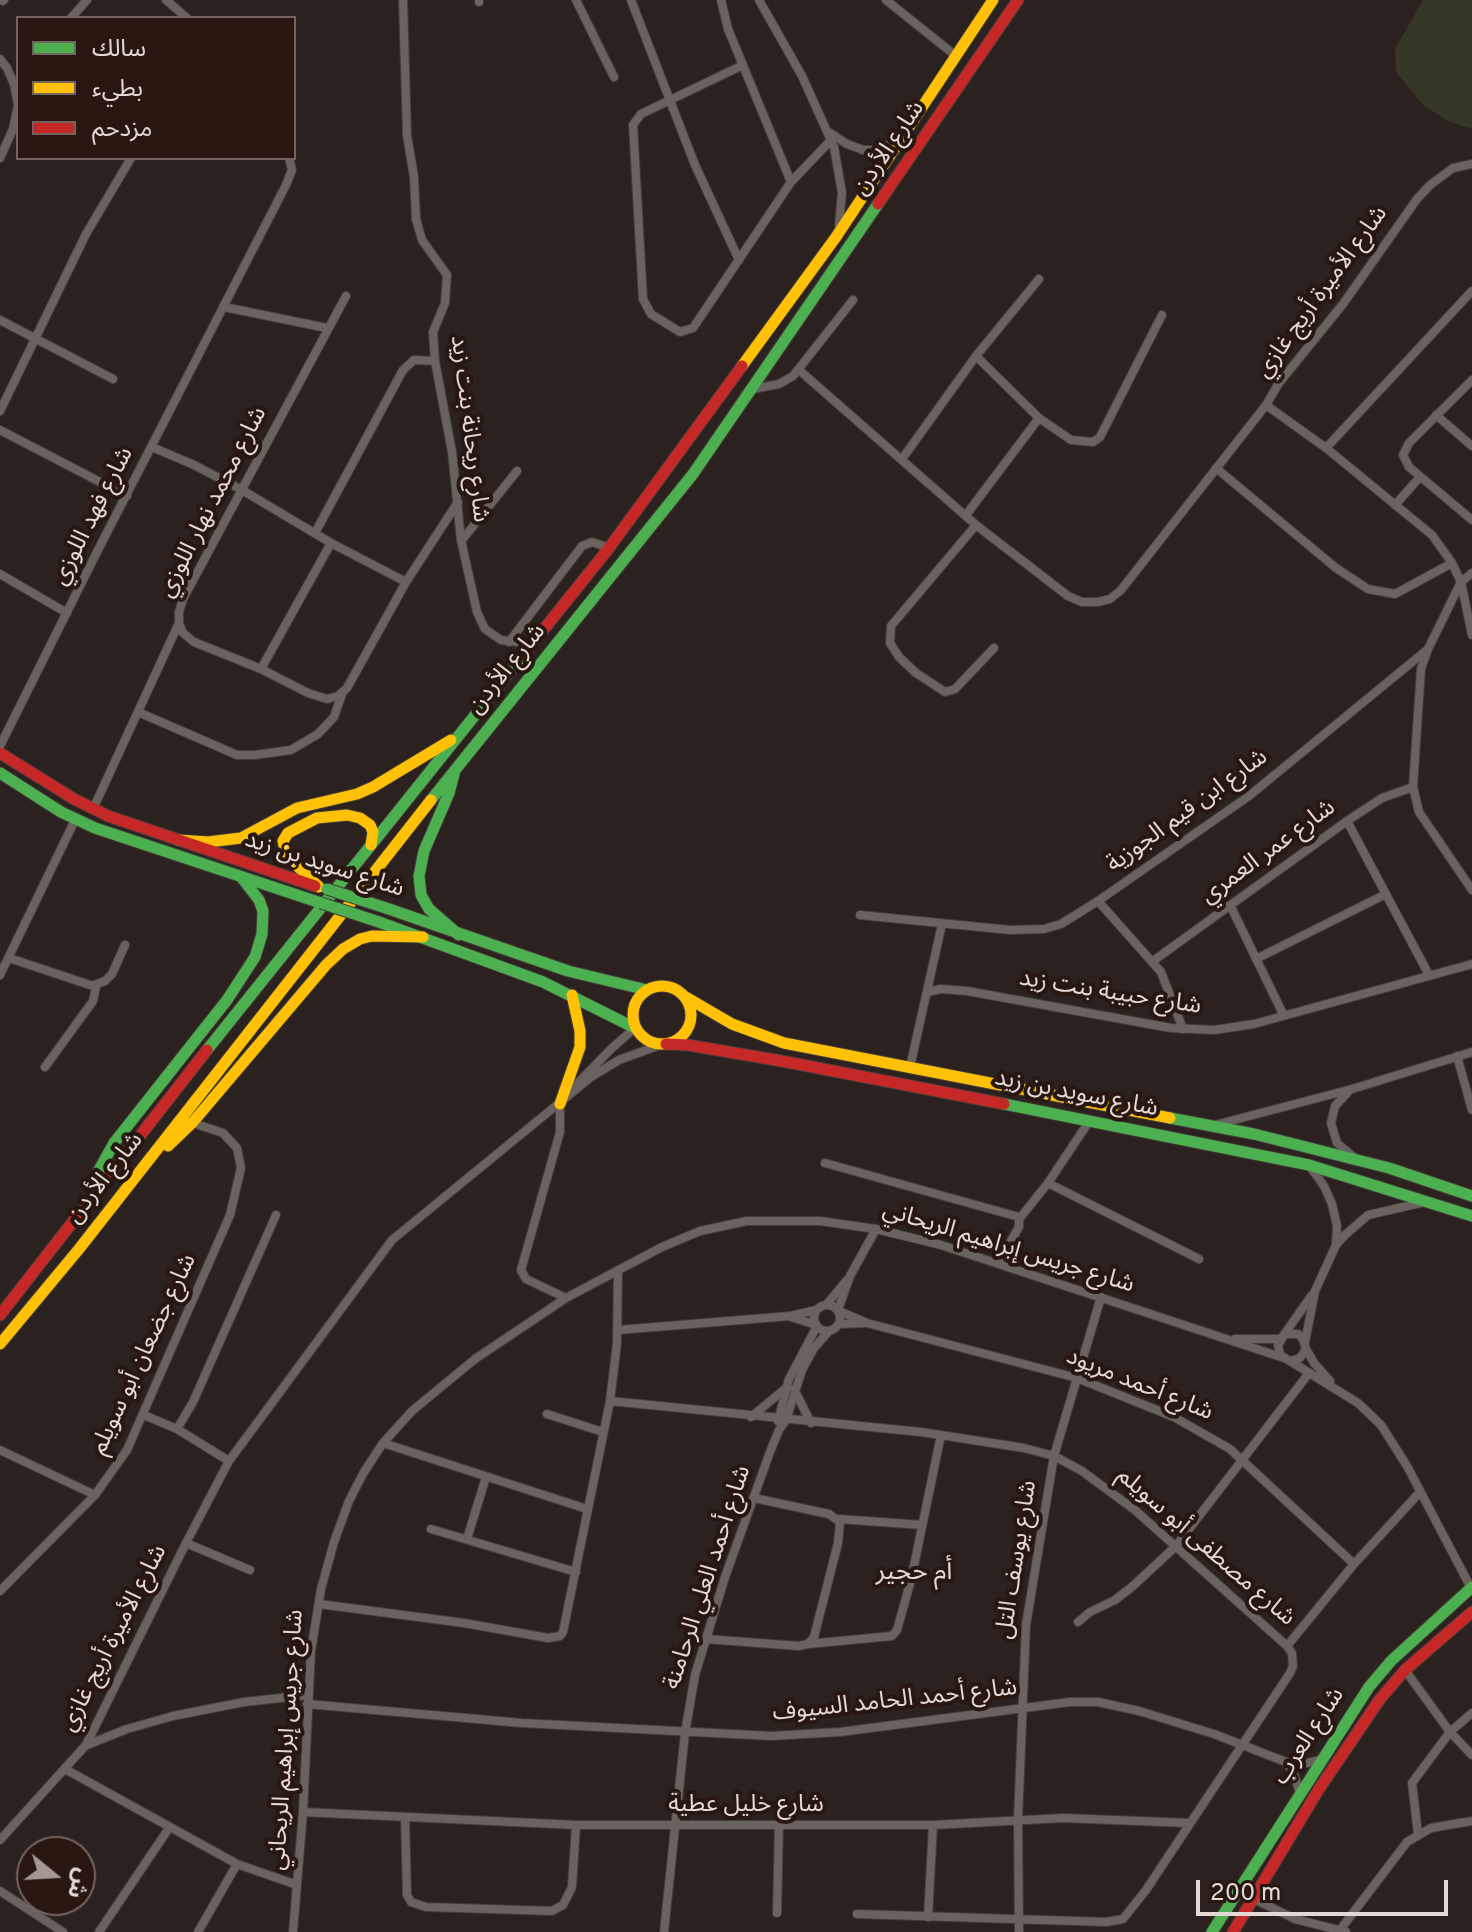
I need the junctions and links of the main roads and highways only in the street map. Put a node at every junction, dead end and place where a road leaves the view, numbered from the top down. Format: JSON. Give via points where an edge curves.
{"nodes":[{"id":1,"x":993,"y":0,"type":"edge"},
{"id":2,"x":1018,"y":0,"type":"edge"},
{"id":3,"x":459,"y":736,"type":"junction"},
{"id":4,"x":0,"y":753,"type":"edge"},
{"id":5,"x":455,"y":770,"type":"junction"},
{"id":6,"x":0,"y":773,"type":"edge"},
{"id":7,"x":178,"y":840,"type":"junction"},
{"id":8,"x":369,"y":848,"type":"junction"},
{"id":9,"x":242,"y":878,"type":"junction"},
{"id":10,"x":323,"y":888,"type":"junction"},
{"id":11,"x":459,"y":935,"type":"junction"},
{"id":12,"x":423,"y":937,"type":"junction"},
{"id":13,"x":647,"y":990,"type":"junction"},
{"id":14,"x":572,"y":995,"type":"junction"},
{"id":15,"x":684,"y":996,"type":"junction"},
{"id":16,"x":635,"y":1028,"type":"junction"},
{"id":17,"x":663,"y":1044,"type":"junction"},
{"id":18,"x":560,"y":1104,"type":"road end"},
{"id":19,"x":126,"y":1189,"type":"junction"},
{"id":20,"x":96,"y":1195,"type":"junction"},
{"id":21,"x":1472,"y":1196,"type":"edge"},
{"id":22,"x":1472,"y":1216,"type":"edge"},
{"id":23,"x":0,"y":1315,"type":"edge"},
{"id":24,"x":0,"y":1344,"type":"edge"},
{"id":25,"x":1471,"y":1588,"type":"edge"},
{"id":26,"x":1472,"y":1612,"type":"edge"},
{"id":27,"x":1212,"y":1932,"type":"edge"},
{"id":28,"x":1233,"y":1932,"type":"edge"}],
"edges":[{"from":1,"to":3,"type":"main road","name":"شارع الأردن","via":[[836,237],[609,548]]},
{"from":2,"to":5,"type":"main road","name":"شارع الأردن","via":[[693,474]]},
{"from":3,"to":7,"type":"main road","via":[[373,787],[297,808],[241,838]]},
{"from":3,"to":8,"type":"main road","name":"شارع الأردن"},
{"from":4,"to":7,"type":"main road","name":"شارع سويد بن زيد","via":[[93,809]]},
{"from":5,"to":11,"type":"main road","via":[[419,876],[429,909]]},
{"from":5,"to":19,"type":"main road","name":"شارع الأردن"},
{"from":6,"to":9,"type":"main road","name":"شارع سويد بن زيد","via":[[75,820]]},
{"from":7,"to":10,"type":"main road","name":"شارع سويد بن زيد"},
{"from":8,"to":10,"type":"main road","via":[[372,828],[357,817],[317,818],[288,833],[283,841],[286,855]]},
{"from":8,"to":20,"type":"main road","name":"شارع الأردن"},
{"from":9,"to":12,"type":"main road","name":"شارع سويد بن زيد","bridge":true},
{"from":9,"to":20,"type":"main road","via":[[263,911],[255,957],[114,1143],[98,1172]]},
{"from":10,"to":11,"type":"main road","name":"شارع سويد بن زيد","bridge":true},
{"from":11,"to":13,"type":"main road","name":"شارع سويد بن زيد"},
{"from":12,"to":14,"type":"main road","name":"شارع سويد بن زيد"},
{"from":12,"to":19,"type":"main road","via":[[372,936],[343,949],[193,1122]]},
{"from":13,"to":15,"type":"main road","via":[[670,987]]},
{"from":13,"to":16,"type":"main road","via":[[633,1011]]},
{"from":14,"to":16,"type":"main road","name":"شارع سويد بن زيد"},
{"from":14,"to":18,"type":"main road","via":[[580,1047]]},
{"from":15,"to":17,"type":"main road","via":[[691,1012],[687,1029],[682,1037]]},
{"from":15,"to":21,"type":"main road","name":"شارع سويد بن زيد","via":[[732,1024],[784,1043],[1213,1126],[1357,1159]]},
{"from":16,"to":17,"type":"main road","via":[[643,1038]]},
{"from":17,"to":22,"type":"main road","name":"شارع سويد بن زيد","via":[[787,1062],[1309,1165]]},
{"from":19,"to":24,"type":"main road","name":"شارع الأردن"},
{"from":20,"to":23,"type":"main road","name":"شارع الأردن"},
{"from":25,"to":27,"type":"main road","name":"شارع العرب","via":[[1379,1674]]},
{"from":26,"to":28,"type":"main road","name":"شارع العرب","via":[[1380,1699]]}]}
